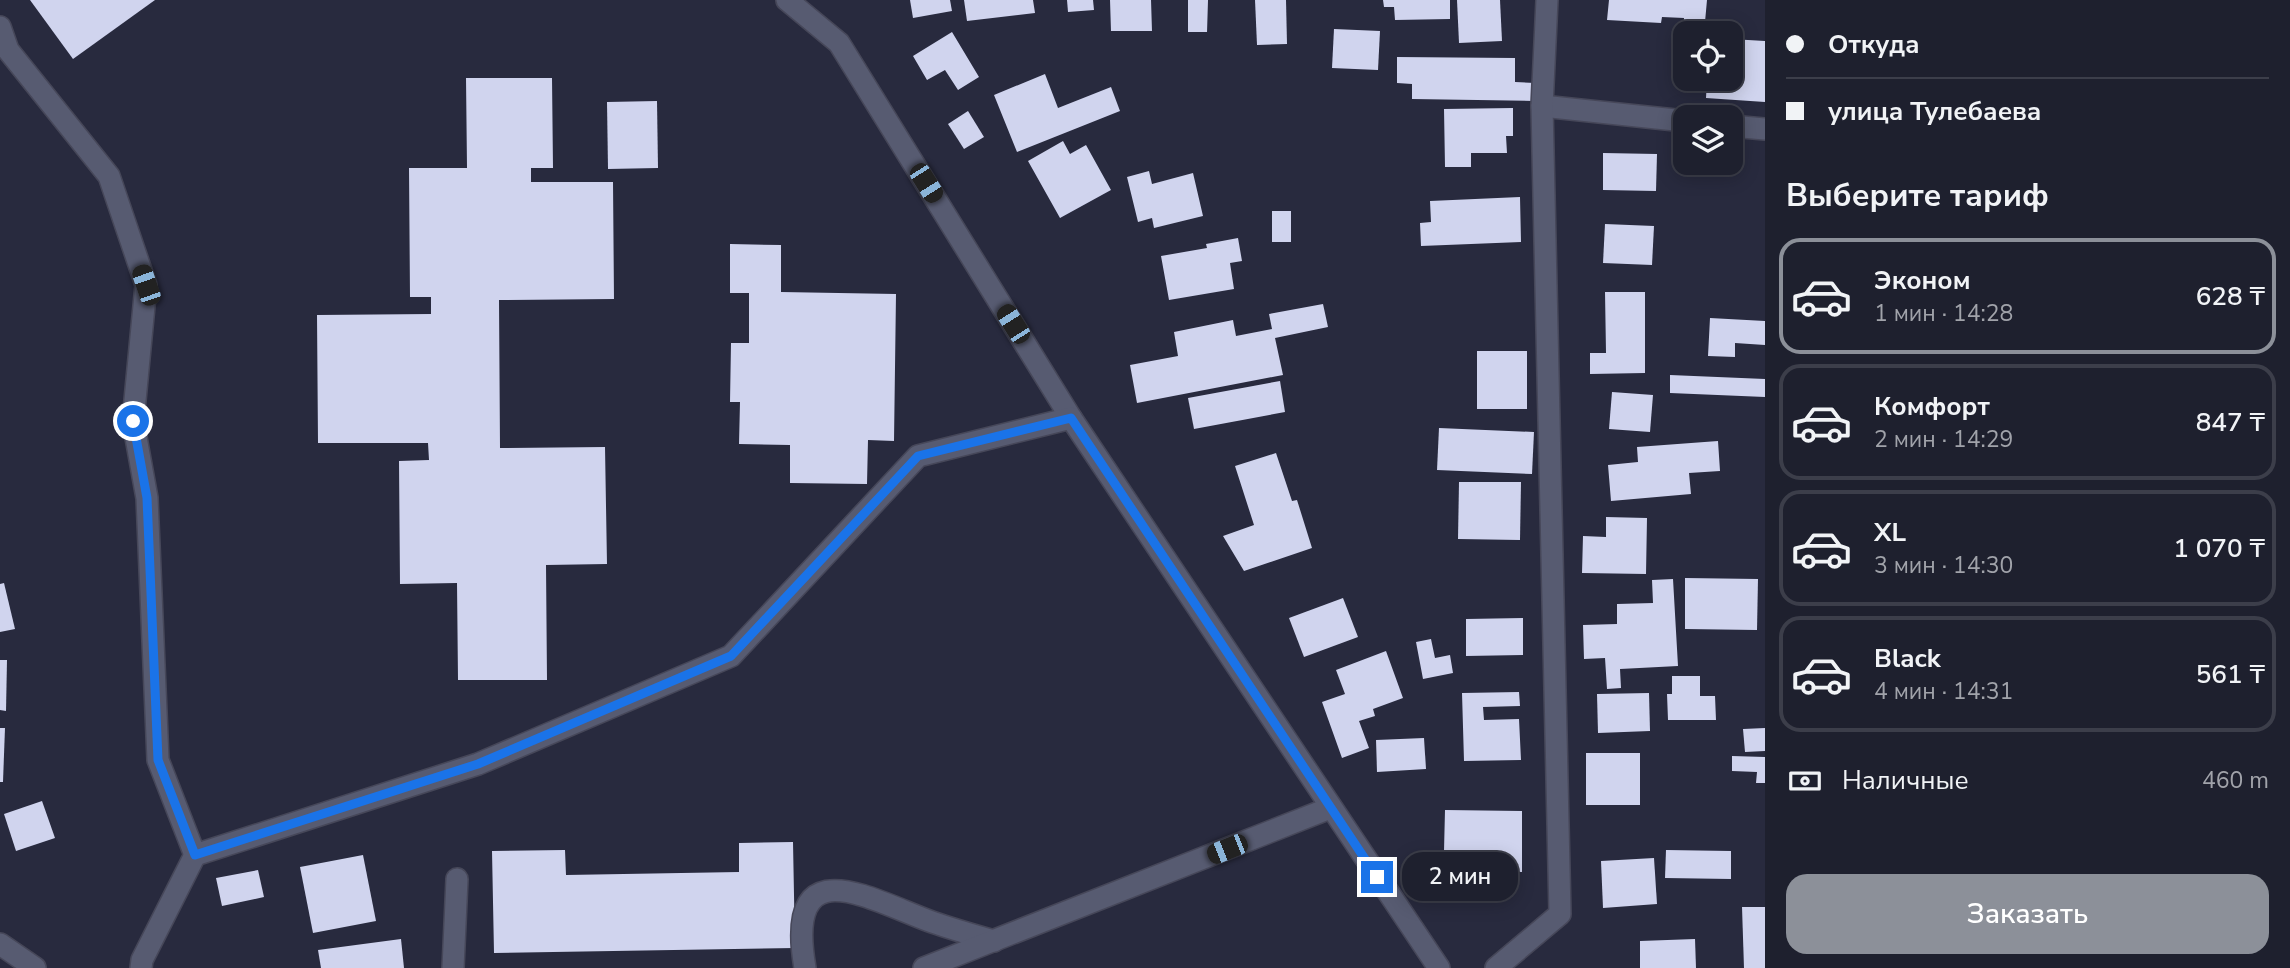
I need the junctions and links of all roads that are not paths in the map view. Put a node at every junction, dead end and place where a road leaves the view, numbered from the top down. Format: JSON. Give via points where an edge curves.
{"nodes":[{"id":1,"x":788,"y":0,"type":"edge"},
{"id":2,"x":1547,"y":0,"type":"edge"},
{"id":3,"x":811,"y":7,"type":"edge"},
{"id":4,"x":0,"y":27,"type":"edge"},
{"id":5,"x":1542,"y":106,"type":"junction"},
{"id":6,"x":1673,"y":120,"type":"edge"},
{"id":7,"x":1743,"y":127,"type":"edge"},
{"id":8,"x":1765,"y":129,"type":"edge"},
{"id":9,"x":1071,"y":418,"type":"junction"},
{"id":10,"x":1330,"y":808,"type":"junction"},
{"id":11,"x":195,"y":855,"type":"junction"},
{"id":12,"x":457,"y":879,"type":"dead end"},
{"id":13,"x":994,"y":941,"type":"junction"},
{"id":14,"x":0,"y":944,"type":"edge"},
{"id":15,"x":35,"y":968,"type":"edge"},
{"id":16,"x":141,"y":968,"type":"edge"},
{"id":17,"x":453,"y":968,"type":"edge"},
{"id":18,"x":805,"y":968,"type":"edge"},
{"id":19,"x":924,"y":968,"type":"edge"},
{"id":20,"x":1438,"y":968,"type":"edge"},
{"id":21,"x":1496,"y":968,"type":"edge"}],
"edges":[{"from":1,"to":3,"type":"street"},
{"from":2,"to":5,"type":"street"},
{"from":3,"to":9,"type":"street","via":[[839,43]]},
{"from":4,"to":11,"type":"street","via":[[8,50],[109,176],[146,285],[133,421],[147,498],[158,760]]},
{"from":5,"to":6,"type":"street"},
{"from":5,"to":21,"type":"street","via":[[1560,914]]},
{"from":7,"to":8,"type":"street"},
{"from":9,"to":10,"type":"street"},
{"from":9,"to":11,"type":"street","via":[[918,456],[731,656],[478,764]]},
{"from":10,"to":13,"type":"street"},
{"from":10,"to":20,"type":"street"},
{"from":11,"to":16,"type":"street"},
{"from":12,"to":17,"type":"street"},
{"from":13,"to":18,"type":"street","via":[[859,892],[833,889],[818,894],[808,906],[802,924]]},
{"from":13,"to":19,"type":"street"},
{"from":14,"to":15,"type":"street"}]}
